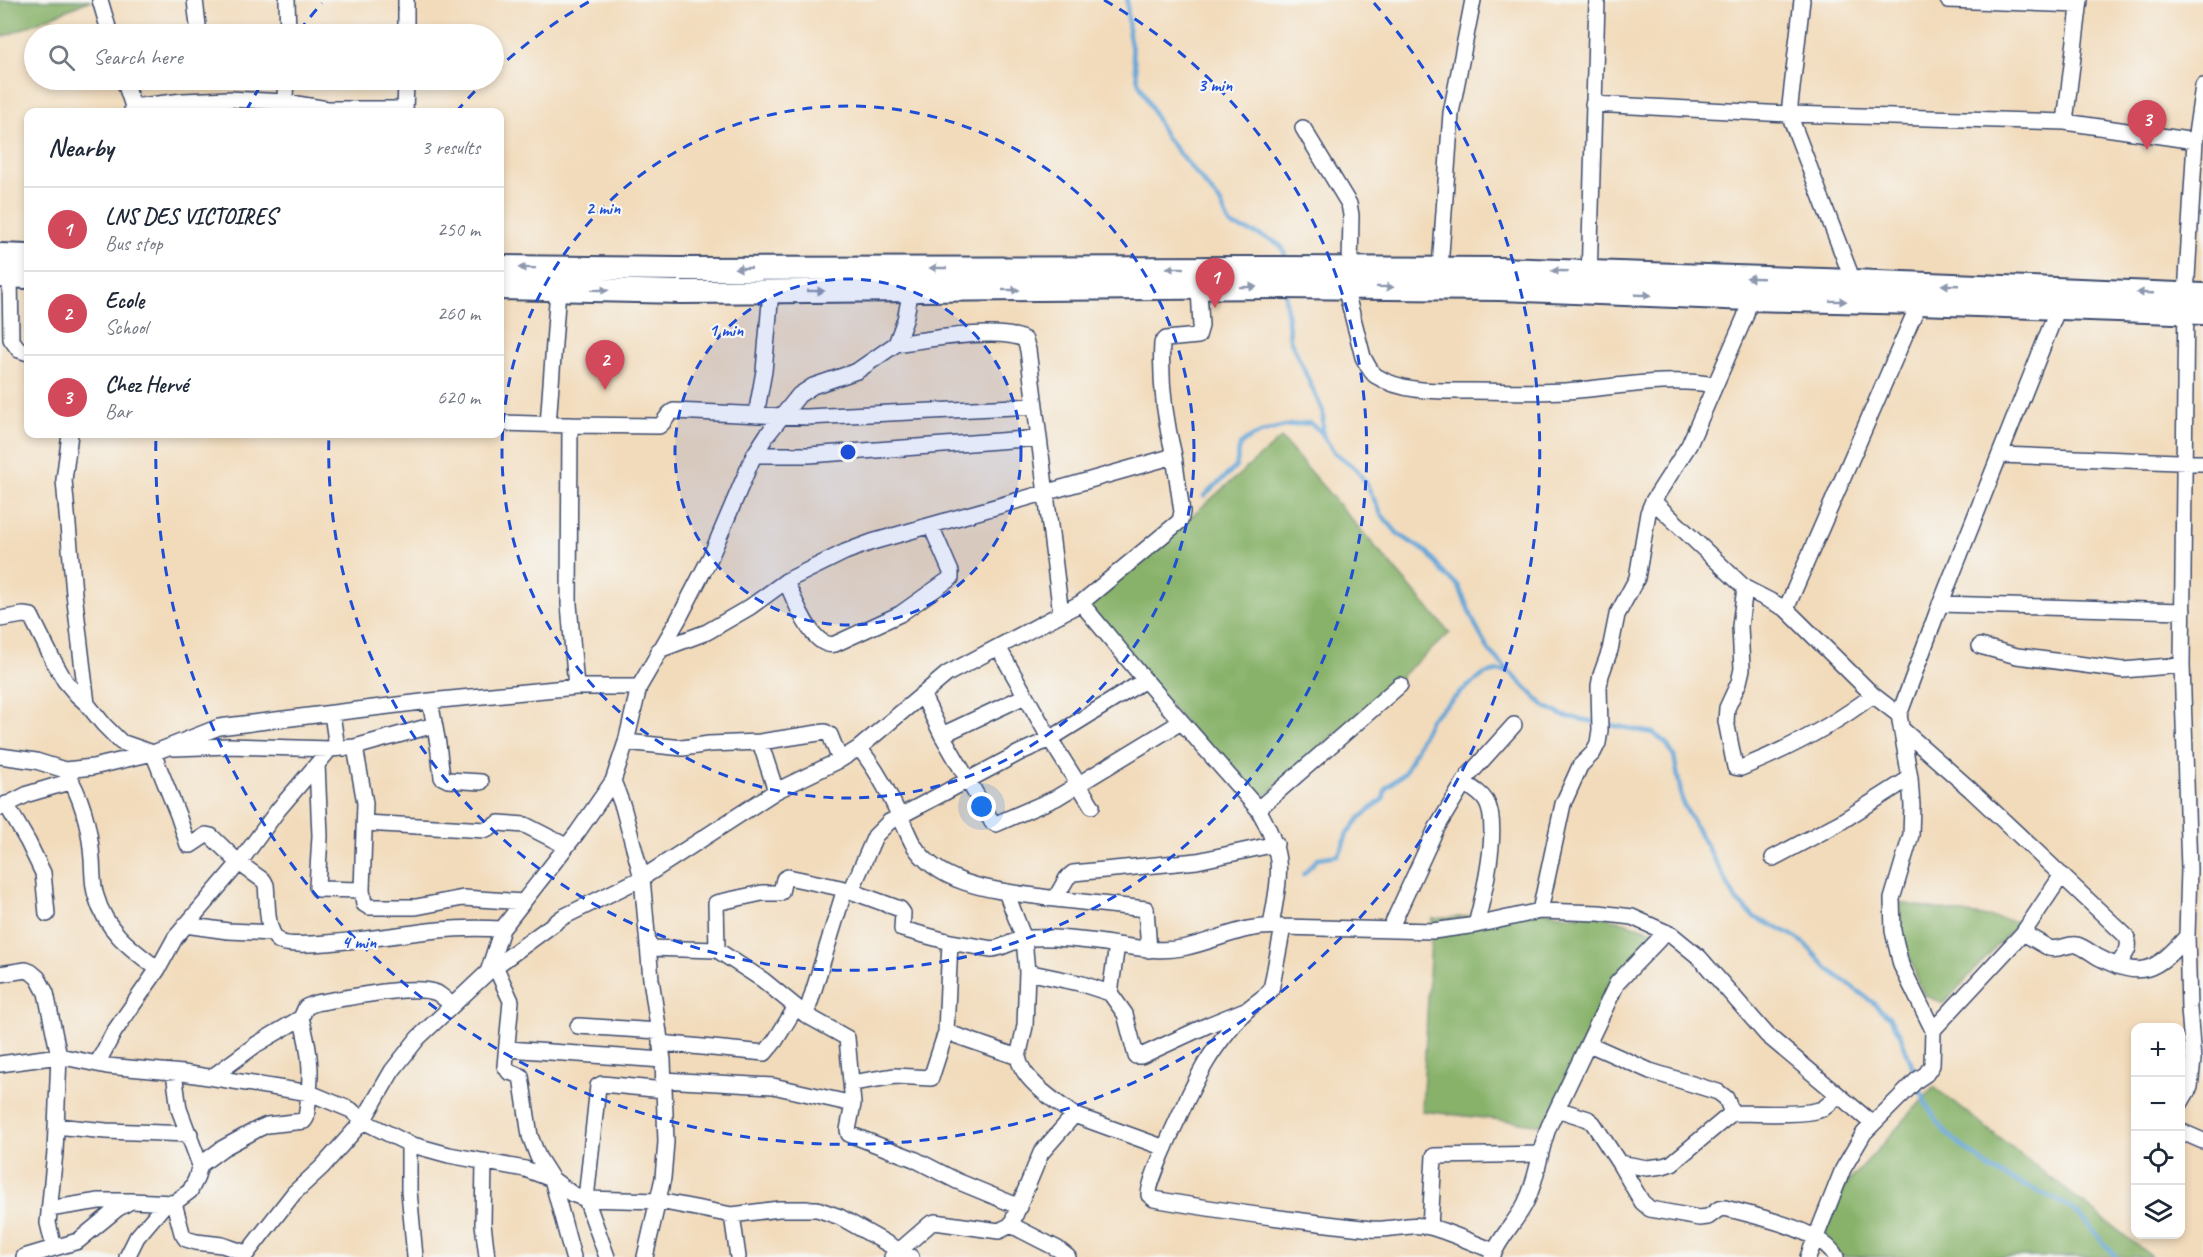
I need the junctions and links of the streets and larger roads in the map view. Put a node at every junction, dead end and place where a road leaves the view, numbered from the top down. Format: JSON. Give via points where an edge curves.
{"nodes":[{"id":1,"x":100,"y":0,"type":"edge"},
{"id":2,"x":195,"y":0,"type":"edge"},
{"id":3,"x":287,"y":0,"type":"edge"},
{"id":4,"x":406,"y":0,"type":"edge"},
{"id":5,"x":1473,"y":0,"type":"edge"},
{"id":6,"x":1597,"y":0,"type":"edge"},
{"id":7,"x":1802,"y":0,"type":"edge"},
{"id":8,"x":1948,"y":0,"type":"edge"},
{"id":9,"x":2080,"y":2,"type":"edge"},
{"id":10,"x":107,"y":24,"type":"edge"},
{"id":11,"x":198,"y":24,"type":"edge"},
{"id":12,"x":288,"y":24,"type":"edge"},
{"id":13,"x":406,"y":24,"type":"edge"},
{"id":14,"x":2203,"y":86,"type":"edge"},
{"id":15,"x":127,"y":90,"type":"edge"},
{"id":16,"x":285,"y":90,"type":"edge"},
{"id":17,"x":406,"y":90,"type":"edge"},
{"id":18,"x":1593,"y":104,"type":"junction"},
{"id":19,"x":284,"y":107,"type":"edge"},
{"id":20,"x":133,"y":108,"type":"edge"},
{"id":21,"x":145,"y":108,"type":"edge"},
{"id":22,"x":306,"y":108,"type":"edge"},
{"id":23,"x":405,"y":108,"type":"edge"},
{"id":24,"x":1789,"y":114,"type":"junction"},
{"id":25,"x":2065,"y":122,"type":"junction"},
{"id":26,"x":1303,"y":128,"type":"dead end"},
{"id":27,"x":2195,"y":141,"type":"junction"},
{"id":28,"x":0,"y":255,"type":"edge"},
{"id":29,"x":24,"y":256,"type":"edge"},
{"id":30,"x":504,"y":267,"type":"edge"},
{"id":31,"x":1440,"y":268,"type":"junction"},
{"id":32,"x":13,"y":276,"type":"edge"},
{"id":33,"x":1275,"y":277,"type":"junction"},
{"id":34,"x":1348,"y":277,"type":"junction"},
{"id":35,"x":1853,"y":281,"type":"junction"},
{"id":36,"x":1589,"y":282,"type":"junction"},
{"id":37,"x":504,"y":288,"type":"edge"},
{"id":38,"x":1199,"y":288,"type":"junction"},
{"id":39,"x":558,"y":289,"type":"junction"},
{"id":40,"x":911,"y":290,"type":"junction"},
{"id":41,"x":771,"y":291,"type":"junction"},
{"id":42,"x":1750,"y":299,"type":"junction"},
{"id":43,"x":1919,"y":303,"type":"junction"},
{"id":44,"x":2194,"y":304,"type":"edge"},
{"id":45,"x":2058,"y":308,"type":"junction"},
{"id":46,"x":896,"y":344,"type":"junction"},
{"id":47,"x":24,"y":352,"type":"edge"},
{"id":48,"x":1715,"y":385,"type":"junction"},
{"id":49,"x":1034,"y":406,"type":"junction"},
{"id":50,"x":756,"y":415,"type":"junction"},
{"id":51,"x":782,"y":415,"type":"junction"},
{"id":52,"x":504,"y":423,"type":"edge"},
{"id":53,"x":548,"y":424,"type":"junction"},
{"id":54,"x":570,"y":425,"type":"junction"},
{"id":55,"x":69,"y":438,"type":"edge"},
{"id":56,"x":1039,"y":438,"type":"junction"},
{"id":57,"x":754,"y":455,"type":"junction"},
{"id":58,"x":2000,"y":455,"type":"junction"},
{"id":59,"x":1174,"y":456,"type":"junction"},
{"id":60,"x":2184,"y":462,"type":"junction"},
{"id":61,"x":2203,"y":463,"type":"edge"},
{"id":62,"x":1046,"y":494,"type":"junction"},
{"id":63,"x":1653,"y":501,"type":"junction"},
{"id":64,"x":931,"y":526,"type":"junction"},
{"id":65,"x":786,"y":581,"type":"junction"},
{"id":66,"x":1745,"y":588,"type":"junction"},
{"id":67,"x":1080,"y":603,"type":"junction"},
{"id":68,"x":1940,"y":604,"type":"junction"},
{"id":69,"x":1786,"y":609,"type":"junction"},
{"id":70,"x":2183,"y":611,"type":"junction"},
{"id":71,"x":1061,"y":614,"type":"junction"},
{"id":72,"x":0,"y":619,"type":"edge"},
{"id":73,"x":1980,"y":646,"type":"dead end"},
{"id":74,"x":998,"y":647,"type":"junction"},
{"id":75,"x":659,"y":650,"type":"junction"},
{"id":76,"x":2182,"y":665,"type":"junction"},
{"id":77,"x":1144,"y":680,"type":"junction"},
{"id":78,"x":1401,"y":685,"type":"dead end"},
{"id":79,"x":576,"y":687,"type":"junction"},
{"id":80,"x":639,"y":687,"type":"junction"},
{"id":81,"x":922,"y":694,"type":"junction"},
{"id":82,"x":1873,"y":695,"type":"junction"},
{"id":83,"x":1025,"y":696,"type":"junction"},
{"id":84,"x":430,"y":701,"type":"junction"},
{"id":85,"x":87,"y":704,"type":"junction"},
{"id":86,"x":332,"y":714,"type":"junction"},
{"id":87,"x":1181,"y":722,"type":"junction"},
{"id":88,"x":1901,"y":722,"type":"junction"},
{"id":89,"x":435,"y":725,"type":"junction"},
{"id":90,"x":1514,"y":725,"type":"dead end"},
{"id":91,"x":942,"y":735,"type":"junction"},
{"id":92,"x":1050,"y":739,"type":"junction"},
{"id":93,"x":626,"y":742,"type":"junction"},
{"id":94,"x":760,"y":742,"type":"junction"},
{"id":95,"x":355,"y":747,"type":"junction"},
{"id":96,"x":333,"y":748,"type":"junction"},
{"id":97,"x":859,"y":748,"type":"junction"},
{"id":98,"x":158,"y":751,"type":"junction"},
{"id":99,"x":0,"y":756,"type":"edge"},
{"id":100,"x":840,"y":760,"type":"junction"},
{"id":101,"x":317,"y":764,"type":"junction"},
{"id":102,"x":68,"y":776,"type":"junction"},
{"id":103,"x":1910,"y":778,"type":"junction"},
{"id":104,"x":969,"y":779,"type":"junction"},
{"id":105,"x":613,"y":781,"type":"junction"},
{"id":106,"x":481,"y":782,"type":"dead end"},
{"id":107,"x":1464,"y":783,"type":"junction"},
{"id":108,"x":1077,"y":784,"type":"junction"},
{"id":109,"x":776,"y":791,"type":"junction"},
{"id":110,"x":3,"y":806,"type":"edge"},
{"id":111,"x":1092,"y":806,"type":"dead end"},
{"id":112,"x":1258,"y":809,"type":"junction"},
{"id":113,"x":899,"y":815,"type":"junction"},
{"id":114,"x":365,"y":823,"type":"junction"},
{"id":115,"x":1276,"y":844,"type":"junction"},
{"id":116,"x":566,"y":846,"type":"junction"},
{"id":117,"x":1773,"y":858,"type":"dead end"},
{"id":118,"x":239,"y":863,"type":"junction"},
{"id":119,"x":2196,"y":869,"type":"edge"},
{"id":120,"x":2062,"y":875,"type":"junction"},
{"id":121,"x":642,"y":878,"type":"junction"},
{"id":122,"x":362,"y":890,"type":"junction"},
{"id":123,"x":848,"y":890,"type":"junction"},
{"id":124,"x":1006,"y":892,"type":"junction"},
{"id":125,"x":1055,"y":899,"type":"junction"},
{"id":126,"x":523,"y":902,"type":"junction"},
{"id":127,"x":1540,"y":911,"type":"junction"},
{"id":128,"x":46,"y":914,"type":"dead end"},
{"id":129,"x":185,"y":925,"type":"junction"},
{"id":130,"x":1476,"y":925,"type":"junction"},
{"id":131,"x":1277,"y":926,"type":"junction"},
{"id":132,"x":502,"y":929,"type":"junction"},
{"id":133,"x":1390,"y":929,"type":"junction"},
{"id":134,"x":1666,"y":932,"type":"junction"},
{"id":135,"x":272,"y":933,"type":"junction"},
{"id":136,"x":2022,"y":933,"type":"junction"},
{"id":137,"x":2187,"y":936,"type":"junction"},
{"id":138,"x":1024,"y":939,"type":"junction"},
{"id":139,"x":950,"y":942,"type":"junction"},
{"id":140,"x":1116,"y":945,"type":"junction"},
{"id":141,"x":649,"y":948,"type":"junction"},
{"id":142,"x":717,"y":950,"type":"junction"},
{"id":143,"x":1149,"y":950,"type":"junction"},
{"id":144,"x":2117,"y":966,"type":"junction"},
{"id":145,"x":158,"y":969,"type":"junction"},
{"id":146,"x":492,"y":969,"type":"junction"},
{"id":147,"x":1027,"y":972,"type":"junction"},
{"id":148,"x":0,"y":974,"type":"edge"},
{"id":149,"x":1110,"y":993,"type":"junction"},
{"id":150,"x":452,"y":1005,"type":"junction"},
{"id":151,"x":1247,"y":1010,"type":"junction"},
{"id":152,"x":801,"y":1011,"type":"junction"},
{"id":153,"x":301,"y":1018,"type":"junction"},
{"id":154,"x":578,"y":1026,"type":"dead end"},
{"id":155,"x":1933,"y":1029,"type":"junction"},
{"id":156,"x":946,"y":1032,"type":"junction"},
{"id":157,"x":660,"y":1037,"type":"junction"},
{"id":158,"x":1589,"y":1044,"type":"junction"},
{"id":159,"x":508,"y":1049,"type":"junction"},
{"id":160,"x":59,"y":1056,"type":"junction"},
{"id":161,"x":1018,"y":1057,"type":"junction"},
{"id":162,"x":663,"y":1060,"type":"junction"},
{"id":163,"x":0,"y":1064,"type":"edge"},
{"id":164,"x":97,"y":1064,"type":"junction"},
{"id":165,"x":174,"y":1073,"type":"junction"},
{"id":166,"x":212,"y":1077,"type":"junction"},
{"id":167,"x":852,"y":1083,"type":"junction"},
{"id":168,"x":664,"y":1085,"type":"junction"},
{"id":169,"x":310,"y":1093,"type":"junction"},
{"id":170,"x":1838,"y":1095,"type":"junction"},
{"id":171,"x":2185,"y":1096,"type":"edge"},
{"id":172,"x":854,"y":1104,"type":"junction"},
{"id":173,"x":1557,"y":1109,"type":"junction"},
{"id":174,"x":1732,"y":1113,"type":"junction"},
{"id":175,"x":1074,"y":1115,"type":"junction"},
{"id":176,"x":363,"y":1121,"type":"junction"},
{"id":177,"x":1873,"y":1124,"type":"junction"},
{"id":178,"x":56,"y":1126,"type":"junction"},
{"id":179,"x":2185,"y":1133,"type":"edge"},
{"id":180,"x":190,"y":1134,"type":"junction"},
{"id":181,"x":2203,"y":1141,"type":"edge"},
{"id":182,"x":409,"y":1144,"type":"junction"},
{"id":183,"x":1165,"y":1148,"type":"junction"},
{"id":184,"x":1540,"y":1154,"type":"junction"},
{"id":185,"x":484,"y":1161,"type":"junction"},
{"id":186,"x":1619,"y":1163,"type":"junction"},
{"id":187,"x":200,"y":1165,"type":"junction"},
{"id":188,"x":552,"y":1179,"type":"junction"},
{"id":189,"x":586,"y":1199,"type":"junction"},
{"id":190,"x":130,"y":1201,"type":"junction"},
{"id":191,"x":659,"y":1201,"type":"junction"},
{"id":192,"x":170,"y":1203,"type":"junction"},
{"id":193,"x":1020,"y":1207,"type":"junction"},
{"id":194,"x":49,"y":1209,"type":"junction"},
{"id":195,"x":732,"y":1215,"type":"junction"},
{"id":196,"x":1011,"y":1225,"type":"junction"},
{"id":197,"x":1430,"y":1227,"type":"junction"},
{"id":198,"x":1816,"y":1237,"type":"junction"},
{"id":199,"x":54,"y":1248,"type":"junction"},
{"id":200,"x":1493,"y":1254,"type":"edge"},
{"id":201,"x":245,"y":1255,"type":"edge"},
{"id":202,"x":901,"y":1255,"type":"edge"},
{"id":203,"x":24,"y":1257,"type":"edge"},
{"id":204,"x":128,"y":1257,"type":"edge"},
{"id":205,"x":415,"y":1257,"type":"edge"},
{"id":206,"x":487,"y":1257,"type":"edge"},
{"id":207,"x":573,"y":1257,"type":"edge"},
{"id":208,"x":607,"y":1257,"type":"edge"},
{"id":209,"x":645,"y":1257,"type":"edge"},
{"id":210,"x":738,"y":1257,"type":"edge"},
{"id":211,"x":1068,"y":1257,"type":"edge"},
{"id":212,"x":1808,"y":1257,"type":"edge"},
{"id":213,"x":1836,"y":1257,"type":"edge"}],
"edges":[{"from":1,"to":10,"type":"street"},
{"from":2,"to":11,"type":"street"},
{"from":3,"to":12,"type":"street"},
{"from":4,"to":13,"type":"street"},
{"from":5,"to":31,"type":"street","via":[[1451,113]]},
{"from":6,"to":18,"type":"street"},
{"from":7,"to":24,"type":"street"},
{"from":8,"to":9,"type":"street"},
{"from":9,"to":25,"type":"street"},
{"from":14,"to":27,"type":"street"},
{"from":15,"to":20,"type":"street"},
{"from":16,"to":19,"type":"street"},
{"from":17,"to":23,"type":"street"},
{"from":18,"to":24,"type":"street"},
{"from":18,"to":36,"type":"street"},
{"from":19,"to":21,"type":"street","via":[[229,99]]},
{"from":19,"to":22,"type":"street"},
{"from":24,"to":25,"type":"street"},
{"from":24,"to":35,"type":"street"},
{"from":25,"to":27,"type":"street"},
{"from":26,"to":34,"type":"street","via":[[1349,204]]},
{"from":27,"to":44,"type":"street"},
{"from":28,"to":29,"type":"street"},
{"from":33,"to":30,"type":"street","one_way":true},
{"from":31,"to":34,"type":"street"},
{"from":36,"to":31,"type":"street","one_way":true},
{"from":32,"to":47,"type":"street","via":[[11,339]]},
{"from":33,"to":34,"type":"street"},
{"from":38,"to":33,"type":"street","one_way":true},
{"from":34,"to":36,"type":"street","one_way":true,"via":[[1500,289]]},
{"from":34,"to":48,"type":"street","via":[[1363,357],[1377,377],[1398,386],[1428,391],[1562,392],[1677,381]]},
{"from":35,"to":36,"type":"street","one_way":true},
{"from":44,"to":35,"type":"street","one_way":true},
{"from":36,"to":42,"type":"street","one_way":true},
{"from":37,"to":39,"type":"street"},
{"from":40,"to":38,"type":"street","one_way":true},
{"from":38,"to":59,"type":"street","via":[[1198,336],[1166,339],[1162,343],[1162,376]]},
{"from":39,"to":41,"type":"street","one_way":true},
{"from":39,"to":53,"type":"street"},
{"from":41,"to":40,"type":"street","one_way":true},
{"from":40,"to":46,"type":"street"},
{"from":41,"to":50,"type":"street"},
{"from":42,"to":43,"type":"street","one_way":true},
{"from":42,"to":48,"type":"street"},
{"from":43,"to":45,"type":"street"},
{"from":43,"to":69,"type":"street"},
{"from":44,"to":45,"type":"street"},
{"from":44,"to":60,"type":"street"},
{"from":45,"to":58,"type":"street"},
{"from":46,"to":49,"type":"street","via":[[943,337],[1019,336],[1027,344]]},
{"from":46,"to":51,"type":"street","via":[[857,371],[813,386]]},
{"from":48,"to":63,"type":"street","via":[[1689,445]]},
{"from":49,"to":51,"type":"street"},
{"from":49,"to":56,"type":"street"},
{"from":50,"to":51,"type":"street"},
{"from":50,"to":54,"type":"street","via":[[674,411],[659,426]]},
{"from":51,"to":57,"type":"street"},
{"from":52,"to":53,"type":"street"},
{"from":53,"to":54,"type":"street"},
{"from":54,"to":79,"type":"street","via":[[569,604]]},
{"from":55,"to":85,"type":"street","via":[[64,480]]},
{"from":56,"to":57,"type":"street","via":[[809,455]]},
{"from":56,"to":62,"type":"street"},
{"from":57,"to":75,"type":"street","via":[[710,558]]},
{"from":58,"to":60,"type":"street"},
{"from":58,"to":68,"type":"street"},
{"from":59,"to":62,"type":"street"},
{"from":59,"to":67,"type":"street","via":[[1180,521]]},
{"from":60,"to":61,"type":"street"},
{"from":60,"to":70,"type":"street"},
{"from":62,"to":64,"type":"street"},
{"from":62,"to":71,"type":"street"},
{"from":63,"to":66,"type":"street"},
{"from":63,"to":127,"type":"street","via":[[1646,522],[1641,566],[1617,615],[1601,675],[1598,743],[1580,766],[1563,804]]},
{"from":64,"to":65,"type":"street","via":[[845,552]]},
{"from":64,"to":65,"type":"street","via":[[951,578],[900,614],[835,644],[824,644],[812,633]]},
{"from":65,"to":75,"type":"street","via":[[707,632]]},
{"from":66,"to":69,"type":"street"},
{"from":66,"to":82,"type":"street","via":[[1740,626],[1742,669],[1726,721],[1735,767],[1741,768],[1803,740]]},
{"from":67,"to":71,"type":"street"},
{"from":67,"to":77,"type":"street"},
{"from":68,"to":70,"type":"street"},
{"from":68,"to":88,"type":"street"},
{"from":69,"to":82,"type":"street"},
{"from":70,"to":76,"type":"street"},
{"from":71,"to":74,"type":"street"},
{"from":72,"to":85,"type":"street","via":[[32,616],[65,681]]},
{"from":73,"to":76,"type":"street","via":[[2017,656],[2123,670]]},
{"from":74,"to":81,"type":"street","via":[[958,666]]},
{"from":74,"to":83,"type":"street"},
{"from":75,"to":80,"type":"street"},
{"from":76,"to":119,"type":"street"},
{"from":77,"to":87,"type":"street"},
{"from":77,"to":92,"type":"street"},
{"from":78,"to":112,"type":"street"},
{"from":79,"to":80,"type":"street"},
{"from":79,"to":84,"type":"street"},
{"from":80,"to":93,"type":"street"},
{"from":81,"to":91,"type":"street"},
{"from":81,"to":97,"type":"street"},
{"from":82,"to":88,"type":"street"},
{"from":83,"to":91,"type":"street"},
{"from":83,"to":92,"type":"street"},
{"from":84,"to":86,"type":"street"},
{"from":84,"to":89,"type":"street"},
{"from":85,"to":98,"type":"street","via":[[121,742]]},
{"from":86,"to":96,"type":"street"},
{"from":86,"to":98,"type":"street","via":[[219,727]]},
{"from":87,"to":108,"type":"street"},
{"from":87,"to":112,"type":"street"},
{"from":88,"to":103,"type":"street"},
{"from":88,"to":120,"type":"street"},
{"from":89,"to":95,"type":"street"},
{"from":89,"to":106,"type":"street","via":[[443,779]]},
{"from":90,"to":107,"type":"street"},
{"from":91,"to":104,"type":"street"},
{"from":92,"to":104,"type":"street"},
{"from":92,"to":108,"type":"street"},
{"from":93,"to":94,"type":"street","via":[[683,748]]},
{"from":93,"to":105,"type":"street"},
{"from":94,"to":100,"type":"street","via":[[825,732]]},
{"from":94,"to":109,"type":"street"},
{"from":95,"to":96,"type":"street"},
{"from":95,"to":114,"type":"street"},
{"from":96,"to":98,"type":"street","via":[[229,746]]},
{"from":96,"to":101,"type":"street"},
{"from":97,"to":100,"type":"street"},
{"from":97,"to":113,"type":"street"},
{"from":98,"to":102,"type":"street"},
{"from":98,"to":118,"type":"street","via":[[186,843],[191,845],[209,835]]},
{"from":99,"to":102,"type":"street","via":[[36,761]]},
{"from":100,"to":109,"type":"street"},
{"from":101,"to":118,"type":"street"},
{"from":101,"to":122,"type":"street","via":[[317,887]]},
{"from":102,"to":110,"type":"street"},
{"from":102,"to":145,"type":"street","via":[[86,816],[95,895],[103,913],[125,945]]},
{"from":103,"to":117,"type":"street","via":[[1839,823]]},
{"from":103,"to":155,"type":"street","via":[[1911,835],[1892,899],[1892,914],[1901,965]]},
{"from":104,"to":108,"type":"street","via":[[996,824],[1056,798]]},
{"from":104,"to":113,"type":"street"},
{"from":105,"to":116,"type":"street"},
{"from":105,"to":121,"type":"street"},
{"from":107,"to":130,"type":"street","via":[[1489,808],[1489,864]]},
{"from":107,"to":133,"type":"street","via":[[1430,839]]},
{"from":108,"to":111,"type":"street"},
{"from":109,"to":121,"type":"street"},
{"from":110,"to":128,"type":"street","via":[[28,842],[43,873]]},
{"from":112,"to":115,"type":"street"},
{"from":113,"to":123,"type":"street","via":[[877,832]]},
{"from":113,"to":124,"type":"street","via":[[913,844],[930,864],[949,876]]},
{"from":114,"to":116,"type":"street","via":[[486,830],[499,824],[525,825]]},
{"from":114,"to":122,"type":"street"},
{"from":115,"to":125,"type":"street","via":[[1197,861],[1073,873]]},
{"from":115,"to":131,"type":"street"},
{"from":116,"to":126,"type":"street"},
{"from":118,"to":129,"type":"street"},
{"from":118,"to":135,"type":"street","via":[[266,885]]},
{"from":119,"to":137,"type":"street"},
{"from":120,"to":136,"type":"street"},
{"from":120,"to":144,"type":"street","via":[[2126,936],[2129,948]]},
{"from":121,"to":141,"type":"street"},
{"from":121,"to":146,"type":"street","via":[[563,916]]},
{"from":122,"to":126,"type":"street","via":[[363,902],[369,908],[416,907],[463,898]]},
{"from":123,"to":139,"type":"street","via":[[900,909],[902,929]]},
{"from":123,"to":142,"type":"street","via":[[788,877],[779,893],[717,902]]},
{"from":123,"to":152,"type":"street"},
{"from":124,"to":125,"type":"street"},
{"from":124,"to":138,"type":"street"},
{"from":125,"to":143,"type":"street","via":[[1146,909]]},
{"from":126,"to":132,"type":"street"},
{"from":127,"to":130,"type":"street"},
{"from":127,"to":134,"type":"street","via":[[1623,915]]},
{"from":129,"to":135,"type":"street"},
{"from":129,"to":145,"type":"street"},
{"from":130,"to":133,"type":"street","via":[[1433,931]]},
{"from":131,"to":133,"type":"street"},
{"from":131,"to":143,"type":"street","via":[[1240,929],[1201,944]]},
{"from":131,"to":151,"type":"street","via":[[1271,990]]},
{"from":132,"to":135,"type":"street","via":[[439,930],[289,945]]},
{"from":132,"to":146,"type":"street"},
{"from":134,"to":158,"type":"street","via":[[1617,983]]},
{"from":134,"to":170,"type":"street","via":[[1700,957],[1767,1035]]},
{"from":136,"to":144,"type":"street","via":[[2054,950],[2076,945]]},
{"from":136,"to":155,"type":"street"},
{"from":137,"to":144,"type":"street","via":[[2168,959],[2153,967],[2144,970]]},
{"from":137,"to":171,"type":"street","via":[[2193,1060]]},
{"from":138,"to":139,"type":"street","via":[[992,949]]},
{"from":138,"to":140,"type":"street"},
{"from":138,"to":147,"type":"street"},
{"from":139,"to":156,"type":"street"},
{"from":140,"to":143,"type":"street"},
{"from":140,"to":149,"type":"street"},
{"from":141,"to":142,"type":"street"},
{"from":141,"to":157,"type":"street"},
{"from":142,"to":152,"type":"street"},
{"from":145,"to":164,"type":"street"},
{"from":146,"to":150,"type":"street"},
{"from":146,"to":159,"type":"street","via":[[511,1001]]},
{"from":147,"to":149,"type":"street"},
{"from":147,"to":161,"type":"street"},
{"from":148,"to":160,"type":"street","via":[[26,970],[38,978],[46,993]]},
{"from":149,"to":151,"type":"street","via":[[1128,1020],[1136,1056]]},
{"from":150,"to":153,"type":"street","via":[[437,993],[403,991],[316,1003],[306,1006]]},
{"from":150,"to":176,"type":"street","via":[[392,1071]]},
{"from":151,"to":183,"type":"street","via":[[1207,1061]]},
{"from":152,"to":157,"type":"street","via":[[765,1053]]},
{"from":152,"to":167,"type":"street","via":[[847,1038]]},
{"from":153,"to":166,"type":"street"},
{"from":153,"to":169,"type":"street","via":[[310,1049]]},
{"from":154,"to":157,"type":"street"},
{"from":155,"to":177,"type":"street","via":[[1930,1070]]},
{"from":156,"to":161,"type":"street"},
{"from":156,"to":167,"type":"street","via":[[931,1078],[895,1076]]},
{"from":157,"to":162,"type":"street"},
{"from":158,"to":173,"type":"street"},
{"from":158,"to":174,"type":"street","via":[[1650,1071],[1718,1092],[1726,1098]]},
{"from":159,"to":162,"type":"street"},
{"from":159,"to":188,"type":"street","via":[[506,1069],[521,1076],[530,1136],[537,1157]]},
{"from":160,"to":163,"type":"street"},
{"from":160,"to":164,"type":"street"},
{"from":160,"to":178,"type":"street"},
{"from":161,"to":175,"type":"street","via":[[1025,1074]]},
{"from":162,"to":168,"type":"street"},
{"from":164,"to":165,"type":"street"},
{"from":165,"to":166,"type":"street"},
{"from":165,"to":180,"type":"street","via":[[179,1109]]},
{"from":166,"to":169,"type":"street"},
{"from":167,"to":172,"type":"street"},
{"from":168,"to":172,"type":"street","via":[[773,1086]]},
{"from":168,"to":189,"type":"street","via":[[599,1085]]},
{"from":168,"to":191,"type":"street","via":[[666,1142]]},
{"from":169,"to":176,"type":"street","via":[[351,1110]]},
{"from":169,"to":187,"type":"street","via":[[304,1121],[267,1125]]},
{"from":170,"to":174,"type":"street","via":[[1819,1110]]},
{"from":170,"to":177,"type":"street"},
{"from":172,"to":193,"type":"street","via":[[848,1130],[851,1135]]},
{"from":173,"to":184,"type":"street"},
{"from":173,"to":186,"type":"street","via":[[1593,1123]]},
{"from":174,"to":186,"type":"street","via":[[1672,1163],[1647,1168]]},
{"from":175,"to":183,"type":"street"},
{"from":175,"to":193,"type":"street","via":[[1041,1153]]},
{"from":176,"to":182,"type":"street"},
{"from":176,"to":201,"type":"street","via":[[294,1193]]},
{"from":177,"to":198,"type":"street","via":[[1844,1169]]},
{"from":178,"to":180,"type":"street"},
{"from":178,"to":194,"type":"street"},
{"from":179,"to":181,"type":"street"},
{"from":180,"to":187,"type":"street"},
{"from":182,"to":185,"type":"street"},
{"from":182,"to":205,"type":"street"},
{"from":183,"to":197,"type":"street","via":[[1149,1185],[1149,1195],[1154,1199],[1385,1230],[1412,1225]]},
{"from":184,"to":197,"type":"street","via":[[1434,1156]]},
{"from":184,"to":200,"type":"street","via":[[1525,1204]]},
{"from":185,"to":188,"type":"street"},
{"from":185,"to":206,"type":"street"},
{"from":186,"to":198,"type":"street","via":[[1650,1209],[1699,1218],[1725,1208]]},
{"from":187,"to":192,"type":"street","via":[[190,1191]]},
{"from":188,"to":189,"type":"street"},
{"from":188,"to":207,"type":"street"},
{"from":189,"to":191,"type":"street"},
{"from":189,"to":208,"type":"street"},
{"from":190,"to":192,"type":"street"},
{"from":190,"to":194,"type":"street","via":[[99,1201]]},
{"from":190,"to":199,"type":"street","via":[[78,1241]]},
{"from":191,"to":195,"type":"street"},
{"from":191,"to":209,"type":"street"},
{"from":192,"to":201,"type":"street","via":[[186,1239],[222,1245]]},
{"from":192,"to":204,"type":"street","via":[[137,1237]]},
{"from":193,"to":196,"type":"street"},
{"from":194,"to":199,"type":"street"},
{"from":195,"to":202,"type":"street","via":[[817,1209],[840,1217]]},
{"from":195,"to":210,"type":"street"},
{"from":196,"to":202,"type":"street","via":[[999,1231],[932,1223]]},
{"from":196,"to":211,"type":"street"},
{"from":197,"to":200,"type":"street"},
{"from":198,"to":212,"type":"street"},
{"from":198,"to":213,"type":"street"},
{"from":199,"to":203,"type":"street"}]}
